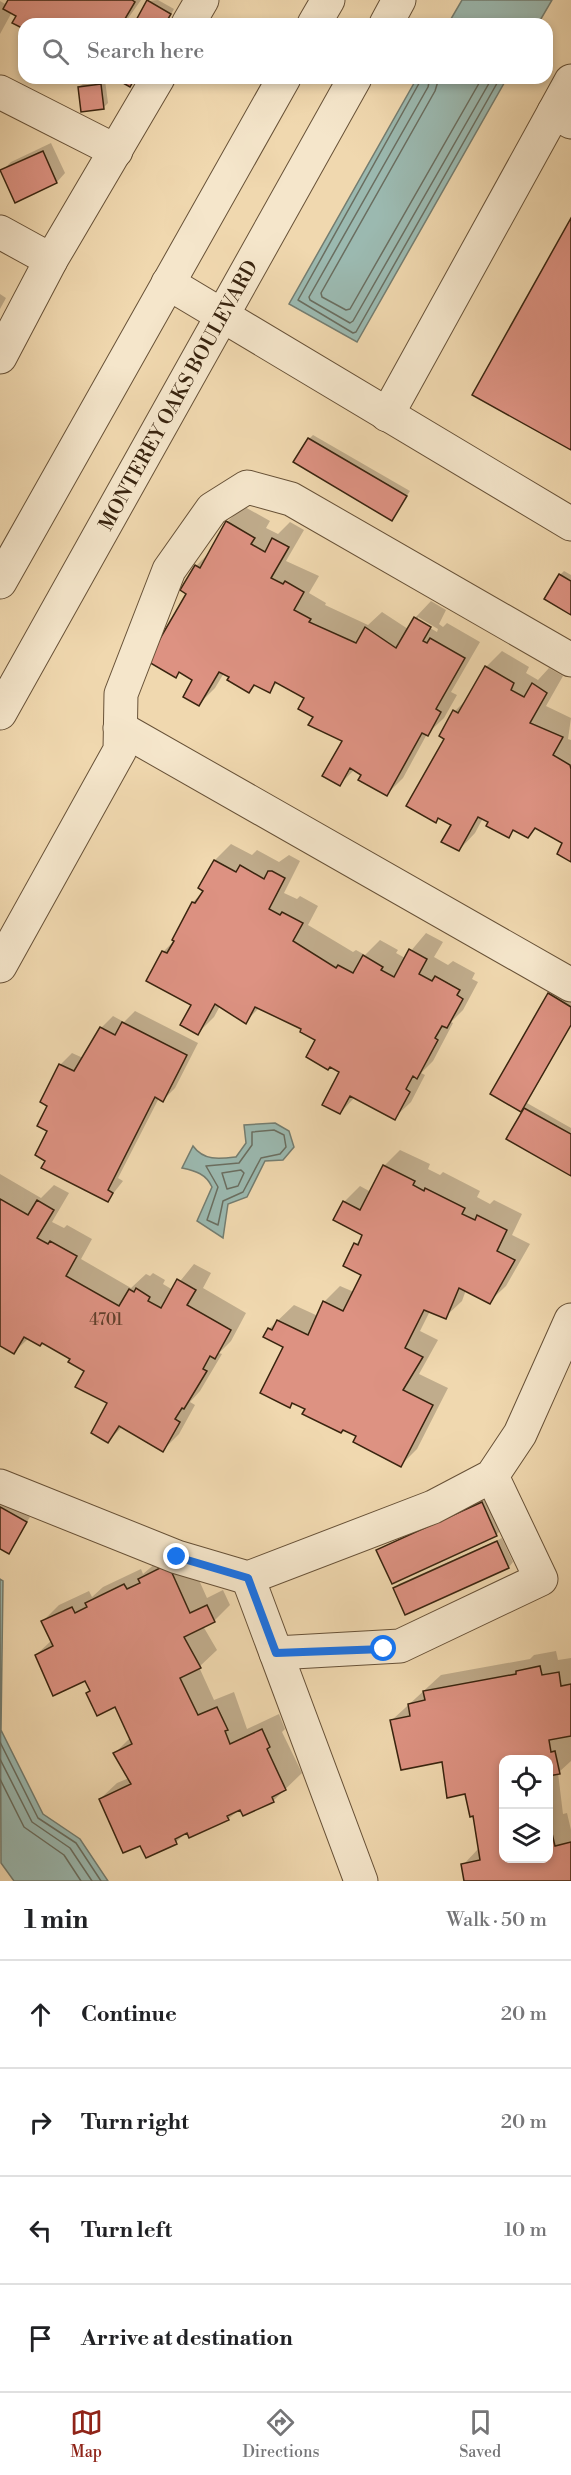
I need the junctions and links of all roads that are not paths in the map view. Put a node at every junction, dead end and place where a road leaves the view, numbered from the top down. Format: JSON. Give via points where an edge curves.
{"nodes":[{"id":1,"x":202,"y":0,"type":"edge"},
{"id":2,"x":328,"y":0,"type":"edge"},
{"id":3,"x":399,"y":0,"type":"edge"},
{"id":4,"x":192,"y":18,"type":"edge"},
{"id":5,"x":318,"y":18,"type":"edge"},
{"id":6,"x":389,"y":18,"type":"edge"},
{"id":7,"x":571,"y":81,"type":"edge"},
{"id":8,"x":155,"y":84,"type":"edge"},
{"id":9,"x":281,"y":84,"type":"edge"},
{"id":10,"x":352,"y":84,"type":"edge"},
{"id":11,"x":0,"y":92,"type":"edge"},
{"id":12,"x":562,"y":117,"type":"edge"},
{"id":13,"x":116,"y":151,"type":"junction"},
{"id":14,"x":0,"y":232,"type":"edge"},
{"id":15,"x":51,"y":260,"type":"junction"},
{"id":16,"x":168,"y":283,"type":"junction"},
{"id":17,"x":222,"y":316,"type":"junction"},
{"id":18,"x":0,"y":357,"type":"edge"},
{"id":19,"x":387,"y":414,"type":"junction"},
{"id":20,"x":571,"y":524,"type":"edge"},
{"id":21,"x":0,"y":582,"type":"edge"},
{"id":22,"x":571,"y":660,"type":"edge"},
{"id":23,"x":0,"y":713,"type":"edge"},
{"id":24,"x":120,"y":728,"type":"junction"},
{"id":25,"x":0,"y":966,"type":"edge"},
{"id":26,"x":571,"y":985,"type":"edge"},
{"id":27,"x":571,"y":1320,"type":"edge"},
{"id":28,"x":492,"y":1476,"type":"junction"},
{"id":29,"x":0,"y":1486,"type":"edge"},
{"id":30,"x":248,"y":1578,"type":"junction"},
{"id":31,"x":276,"y":1653,"type":"junction"},
{"id":32,"x":361,"y":1881,"type":"edge"}],
"edges":[{"from":1,"to":4,"type":"street"},
{"from":2,"to":5,"type":"street"},
{"from":3,"to":6,"type":"street"},
{"from":7,"to":12,"type":"street"},
{"from":8,"to":13,"type":"street"},
{"from":9,"to":16,"type":"street"},
{"from":10,"to":17,"type":"street","name":"MONTEREY OAKS BOULEVARD"},
{"from":11,"to":13,"type":"street"},
{"from":12,"to":19,"type":"street"},
{"from":13,"to":15,"type":"street"},
{"from":14,"to":15,"type":"street"},
{"from":15,"to":18,"type":"street"},
{"from":16,"to":17,"type":"street"},
{"from":16,"to":21,"type":"street"},
{"from":17,"to":19,"type":"street"},
{"from":17,"to":23,"type":"street","name":"MONTEREY OAKS BOULEVARD"},
{"from":19,"to":20,"type":"street"},
{"from":22,"to":24,"type":"street","via":[[291,499],[247,487],[212,509],[169,570],[121,694]]},
{"from":24,"to":25,"type":"street","via":[[120,750]]},
{"from":24,"to":26,"type":"street"},
{"from":27,"to":28,"type":"street","via":[[520,1434]]},
{"from":28,"to":30,"type":"street","via":[[433,1507]]},
{"from":28,"to":31,"type":"street","via":[[541,1579],[400,1646]]},
{"from":29,"to":30,"type":"street","via":[[177,1557]]},
{"from":30,"to":31,"type":"street"},
{"from":31,"to":32,"type":"street"}]}
